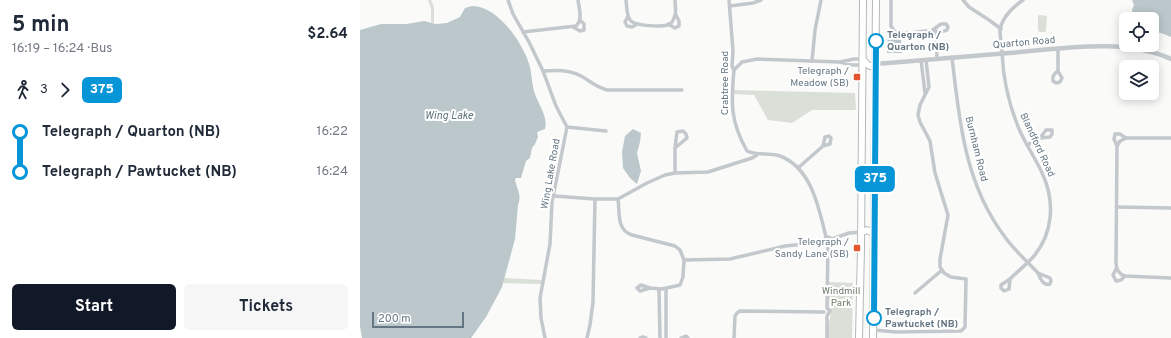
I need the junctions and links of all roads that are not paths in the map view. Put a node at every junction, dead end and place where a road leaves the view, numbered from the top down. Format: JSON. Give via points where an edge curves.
{"nodes":[{"id":1,"x":508,"y":0,"type":"edge"},
{"id":2,"x":578,"y":0,"type":"edge"},
{"id":3,"x":626,"y":0,"type":"edge"},
{"id":4,"x":675,"y":0,"type":"edge"},
{"id":5,"x":729,"y":0,"type":"edge"},
{"id":6,"x":761,"y":0,"type":"edge"},
{"id":7,"x":821,"y":0,"type":"edge"},
{"id":8,"x":863,"y":0,"type":"edge"},
{"id":9,"x":876,"y":0,"type":"edge"},
{"id":10,"x":891,"y":0,"type":"edge"},
{"id":11,"x":963,"y":0,"type":"edge"},
{"id":12,"x":1023,"y":0,"type":"edge"},
{"id":13,"x":730,"y":6,"type":"junction"},
{"id":14,"x":676,"y":15,"type":"junction"},
{"id":15,"x":628,"y":16,"type":"junction"},
{"id":16,"x":580,"y":20,"type":"junction"},
{"id":17,"x":637,"y":24,"type":"junction"},
{"id":18,"x":668,"y":24,"type":"junction"},
{"id":19,"x":573,"y":27,"type":"junction"},
{"id":20,"x":1001,"y":29,"type":"junction"},
{"id":21,"x":931,"y":31,"type":"junction"},
{"id":22,"x":523,"y":32,"type":"junction"},
{"id":23,"x":936,"y":32,"type":"junction"},
{"id":24,"x":1058,"y":49,"type":"junction"},
{"id":25,"x":1002,"y":53,"type":"junction"},
{"id":26,"x":733,"y":56,"type":"junction"},
{"id":27,"x":952,"y":57,"type":"junction"},
{"id":28,"x":937,"y":59,"type":"junction"},
{"id":29,"x":1171,"y":59,"type":"edge"},
{"id":30,"x":924,"y":60,"type":"junction"},
{"id":31,"x":812,"y":61,"type":"junction"},
{"id":32,"x":742,"y":62,"type":"junction"},
{"id":33,"x":840,"y":62,"type":"junction"},
{"id":34,"x":863,"y":62,"type":"junction"},
{"id":35,"x":876,"y":64,"type":"junction"},
{"id":36,"x":734,"y":70,"type":"junction"},
{"id":37,"x":543,"y":71,"type":"junction"},
{"id":38,"x":1058,"y":72,"type":"dead end"},
{"id":39,"x":682,"y":90,"type":"dead end"},
{"id":40,"x":567,"y":127,"type":"junction"},
{"id":41,"x":606,"y":131,"type":"dead end"},
{"id":42,"x":1040,"y":138,"type":"dead end"},
{"id":43,"x":1126,"y":138,"type":"junction"},
{"id":44,"x":1171,"y":138,"type":"edge"},
{"id":45,"x":1027,"y":145,"type":"junction"},
{"id":46,"x":823,"y":146,"type":"dead end"},
{"id":47,"x":1117,"y":146,"type":"junction"},
{"id":48,"x":675,"y":148,"type":"junction"},
{"id":49,"x":747,"y":150,"type":"junction"},
{"id":50,"x":757,"y":155,"type":"junction"},
{"id":51,"x":745,"y":160,"type":"junction"},
{"id":52,"x":798,"y":168,"type":"junction"},
{"id":53,"x":675,"y":173,"type":"junction"},
{"id":54,"x":554,"y":196,"type":"junction"},
{"id":55,"x":595,"y":199,"type":"junction"},
{"id":56,"x":618,"y":199,"type":"junction"},
{"id":57,"x":862,"y":205,"type":"junction"},
{"id":58,"x":1116,"y":207,"type":"junction"},
{"id":59,"x":1171,"y":208,"type":"edge"},
{"id":60,"x":875,"y":210,"type":"junction"},
{"id":61,"x":862,"y":232,"type":"junction"},
{"id":62,"x":875,"y":234,"type":"junction"},
{"id":63,"x":826,"y":237,"type":"junction"},
{"id":64,"x":832,"y":239,"type":"junction"},
{"id":65,"x":825,"y":242,"type":"junction"},
{"id":66,"x":828,"y":244,"type":"junction"},
{"id":67,"x":684,"y":260,"type":"junction"},
{"id":68,"x":1028,"y":262,"type":"junction"},
{"id":69,"x":1116,"y":269,"type":"junction"},
{"id":70,"x":942,"y":270,"type":"junction"},
{"id":71,"x":1038,"y":272,"type":"dead end"},
{"id":72,"x":1125,"y":276,"type":"junction"},
{"id":73,"x":1171,"y":278,"type":"edge"},
{"id":74,"x":1010,"y":279,"type":"dead end"},
{"id":75,"x":650,"y":288,"type":"dead end"},
{"id":76,"x":659,"y":289,"type":"junction"},
{"id":77,"x":666,"y":289,"type":"junction"},
{"id":78,"x":916,"y":293,"type":"dead end"},
{"id":79,"x":827,"y":308,"type":"junction"},
{"id":80,"x":824,"y":312,"type":"junction"},
{"id":81,"x":827,"y":316,"type":"junction"},
{"id":82,"x":874,"y":330,"type":"junction"},
{"id":83,"x":545,"y":338,"type":"edge"},
{"id":84,"x":587,"y":338,"type":"edge"},
{"id":85,"x":640,"y":338,"type":"edge"},
{"id":86,"x":646,"y":338,"type":"edge"},
{"id":87,"x":660,"y":338,"type":"edge"},
{"id":88,"x":666,"y":338,"type":"edge"},
{"id":89,"x":681,"y":338,"type":"edge"},
{"id":90,"x":688,"y":338,"type":"edge"},
{"id":91,"x":734,"y":338,"type":"edge"},
{"id":92,"x":827,"y":338,"type":"edge"},
{"id":93,"x":859,"y":338,"type":"edge"},
{"id":94,"x":873,"y":338,"type":"edge"}],
"edges":[{"from":1,"to":22,"type":"street","name":"Wing Lake Road"},
{"from":2,"to":16,"type":"street"},
{"from":3,"to":15,"type":"street"},
{"from":4,"to":14,"type":"street"},
{"from":5,"to":13,"type":"street","name":"Crabtree Road"},
{"from":6,"to":13,"type":"street"},
{"from":7,"to":31,"type":"street"},
{"from":8,"to":34,"type":"highway"},
{"from":9,"to":35,"type":"highway"},
{"from":10,"to":21,"type":"street","via":[[891,26],[895,32]]},
{"from":11,"to":20,"type":"street"},
{"from":12,"to":20,"type":"street","via":[[1006,15]]},
{"from":13,"to":26,"type":"street","name":"Crabtree Road"},
{"from":14,"to":18,"type":"street"},
{"from":14,"to":18,"type":"street","via":[[679,26],[675,28]]},
{"from":15,"to":17,"type":"street"},
{"from":15,"to":17,"type":"street","via":[[625,22],[627,26]]},
{"from":16,"to":19,"type":"street","via":[[578,25]]},
{"from":16,"to":19,"type":"street","via":[[584,24],[584,30],[580,31]]},
{"from":17,"to":18,"type":"street"},
{"from":19,"to":22,"type":"street"},
{"from":20,"to":25,"type":"street","name":"Blandford Road"},
{"from":21,"to":23,"type":"street"},
{"from":21,"to":23,"type":"street","via":[[941,24],[947,25],[946,31]]},
{"from":22,"to":37,"type":"street","name":"Wing Lake Road"},
{"from":23,"to":28,"type":"street"},
{"from":24,"to":25,"type":"street","name":"Quarton Road"},
{"from":24,"to":29,"type":"street","name":"Quarton Road","via":[[1109,46],[1147,51]]},
{"from":24,"to":38,"type":"street"},
{"from":25,"to":27,"type":"street","name":"Quarton Road"},
{"from":25,"to":45,"type":"street","name":"Blandford Road","via":[[1008,98]]},
{"from":26,"to":32,"type":"street"},
{"from":26,"to":36,"type":"street","name":"Crabtree Road"},
{"from":27,"to":28,"type":"street","name":"Quarton Road"},
{"from":27,"to":68,"type":"street","name":"Burnham Road","via":[[956,100],[977,189],[1001,233]]},
{"from":28,"to":30,"type":"street","name":"Quarton Road"},
{"from":30,"to":35,"type":"street","name":"Quarton Road"},
{"from":30,"to":70,"type":"street","via":[[928,87],[918,118],[930,141],[934,173],[948,215],[940,259]]},
{"from":31,"to":32,"type":"street","via":[[762,59]]},
{"from":31,"to":33,"type":"street"},
{"from":32,"to":36,"type":"street"},
{"from":33,"to":34,"type":"street","via":[[852,65]]},
{"from":33,"to":34,"type":"street","via":[[854,59]]},
{"from":34,"to":35,"type":"highway","via":[[868,66]]},
{"from":34,"to":57,"type":"highway"},
{"from":35,"to":60,"type":"highway"},
{"from":36,"to":49,"type":"street","name":"Crabtree Road","via":[[733,116],[738,134]]},
{"from":37,"to":39,"type":"street","via":[[576,73],[607,90]]},
{"from":37,"to":40,"type":"street","name":"Wing Lake Road"},
{"from":40,"to":41,"type":"street"},
{"from":40,"to":54,"type":"street","name":"Wing Lake Road"},
{"from":42,"to":45,"type":"street"},
{"from":43,"to":44,"type":"street"},
{"from":43,"to":47,"type":"street"},
{"from":43,"to":47,"type":"street","via":[[1116,134],[1114,139]]},
{"from":45,"to":68,"type":"street","name":"Blandford Road","via":[[1046,182],[1050,205],[1049,224],[1044,240]]},
{"from":46,"to":52,"type":"street"},
{"from":47,"to":58,"type":"street"},
{"from":48,"to":48,"type":"street","via":[[677,132],[683,131],[686,139]]},
{"from":48,"to":53,"type":"street"},
{"from":49,"to":50,"type":"street"},
{"from":49,"to":51,"type":"street"},
{"from":50,"to":51,"type":"street"},
{"from":50,"to":52,"type":"street","via":[[777,156]]},
{"from":51,"to":53,"type":"street","via":[[708,172]]},
{"from":52,"to":63,"type":"street","via":[[817,202]]},
{"from":53,"to":56,"type":"street","via":[[654,180]]},
{"from":54,"to":55,"type":"street"},
{"from":54,"to":83,"type":"street","name":"Wing Lake Road","via":[[550,244],[540,302]]},
{"from":55,"to":56,"type":"street"},
{"from":55,"to":84,"type":"street","via":[[593,293]]},
{"from":56,"to":67,"type":"street","via":[[620,222],[625,232],[673,245],[680,250]]},
{"from":57,"to":60,"type":"highway","via":[[868,211]]},
{"from":57,"to":61,"type":"highway"},
{"from":58,"to":59,"type":"street"},
{"from":58,"to":69,"type":"street"},
{"from":60,"to":62,"type":"highway"},
{"from":61,"to":62,"type":"highway","via":[[867,230]]},
{"from":61,"to":64,"type":"street"},
{"from":61,"to":93,"type":"highway"},
{"from":62,"to":82,"type":"highway"},
{"from":63,"to":64,"type":"street"},
{"from":63,"to":65,"type":"street"},
{"from":64,"to":66,"type":"street","via":[[832,243]]},
{"from":65,"to":66,"type":"street"},
{"from":65,"to":67,"type":"street","via":[[785,246],[730,259]]},
{"from":66,"to":79,"type":"street"},
{"from":67,"to":77,"type":"street","via":[[684,277],[680,285]]},
{"from":68,"to":71,"type":"street","name":"Burnham Road"},
{"from":68,"to":74,"type":"street","name":"Blandford Road"},
{"from":69,"to":72,"type":"street"},
{"from":69,"to":72,"type":"street","via":[[1113,275],[1116,281]]},
{"from":70,"to":78,"type":"street"},
{"from":70,"to":82,"type":"street","via":[[950,278],[966,278],[965,327],[961,331]]},
{"from":72,"to":73,"type":"street"},
{"from":75,"to":76,"type":"street"},
{"from":76,"to":77,"type":"street"},
{"from":76,"to":87,"type":"street"},
{"from":77,"to":88,"type":"street"},
{"from":79,"to":80,"type":"street"},
{"from":79,"to":81,"type":"street","via":[[830,311]]},
{"from":80,"to":81,"type":"street"},
{"from":80,"to":91,"type":"street","via":[[736,312]]},
{"from":81,"to":92,"type":"street"},
{"from":82,"to":94,"type":"highway"},
{"from":85,"to":86,"type":"street"},
{"from":89,"to":90,"type":"street"}]}
